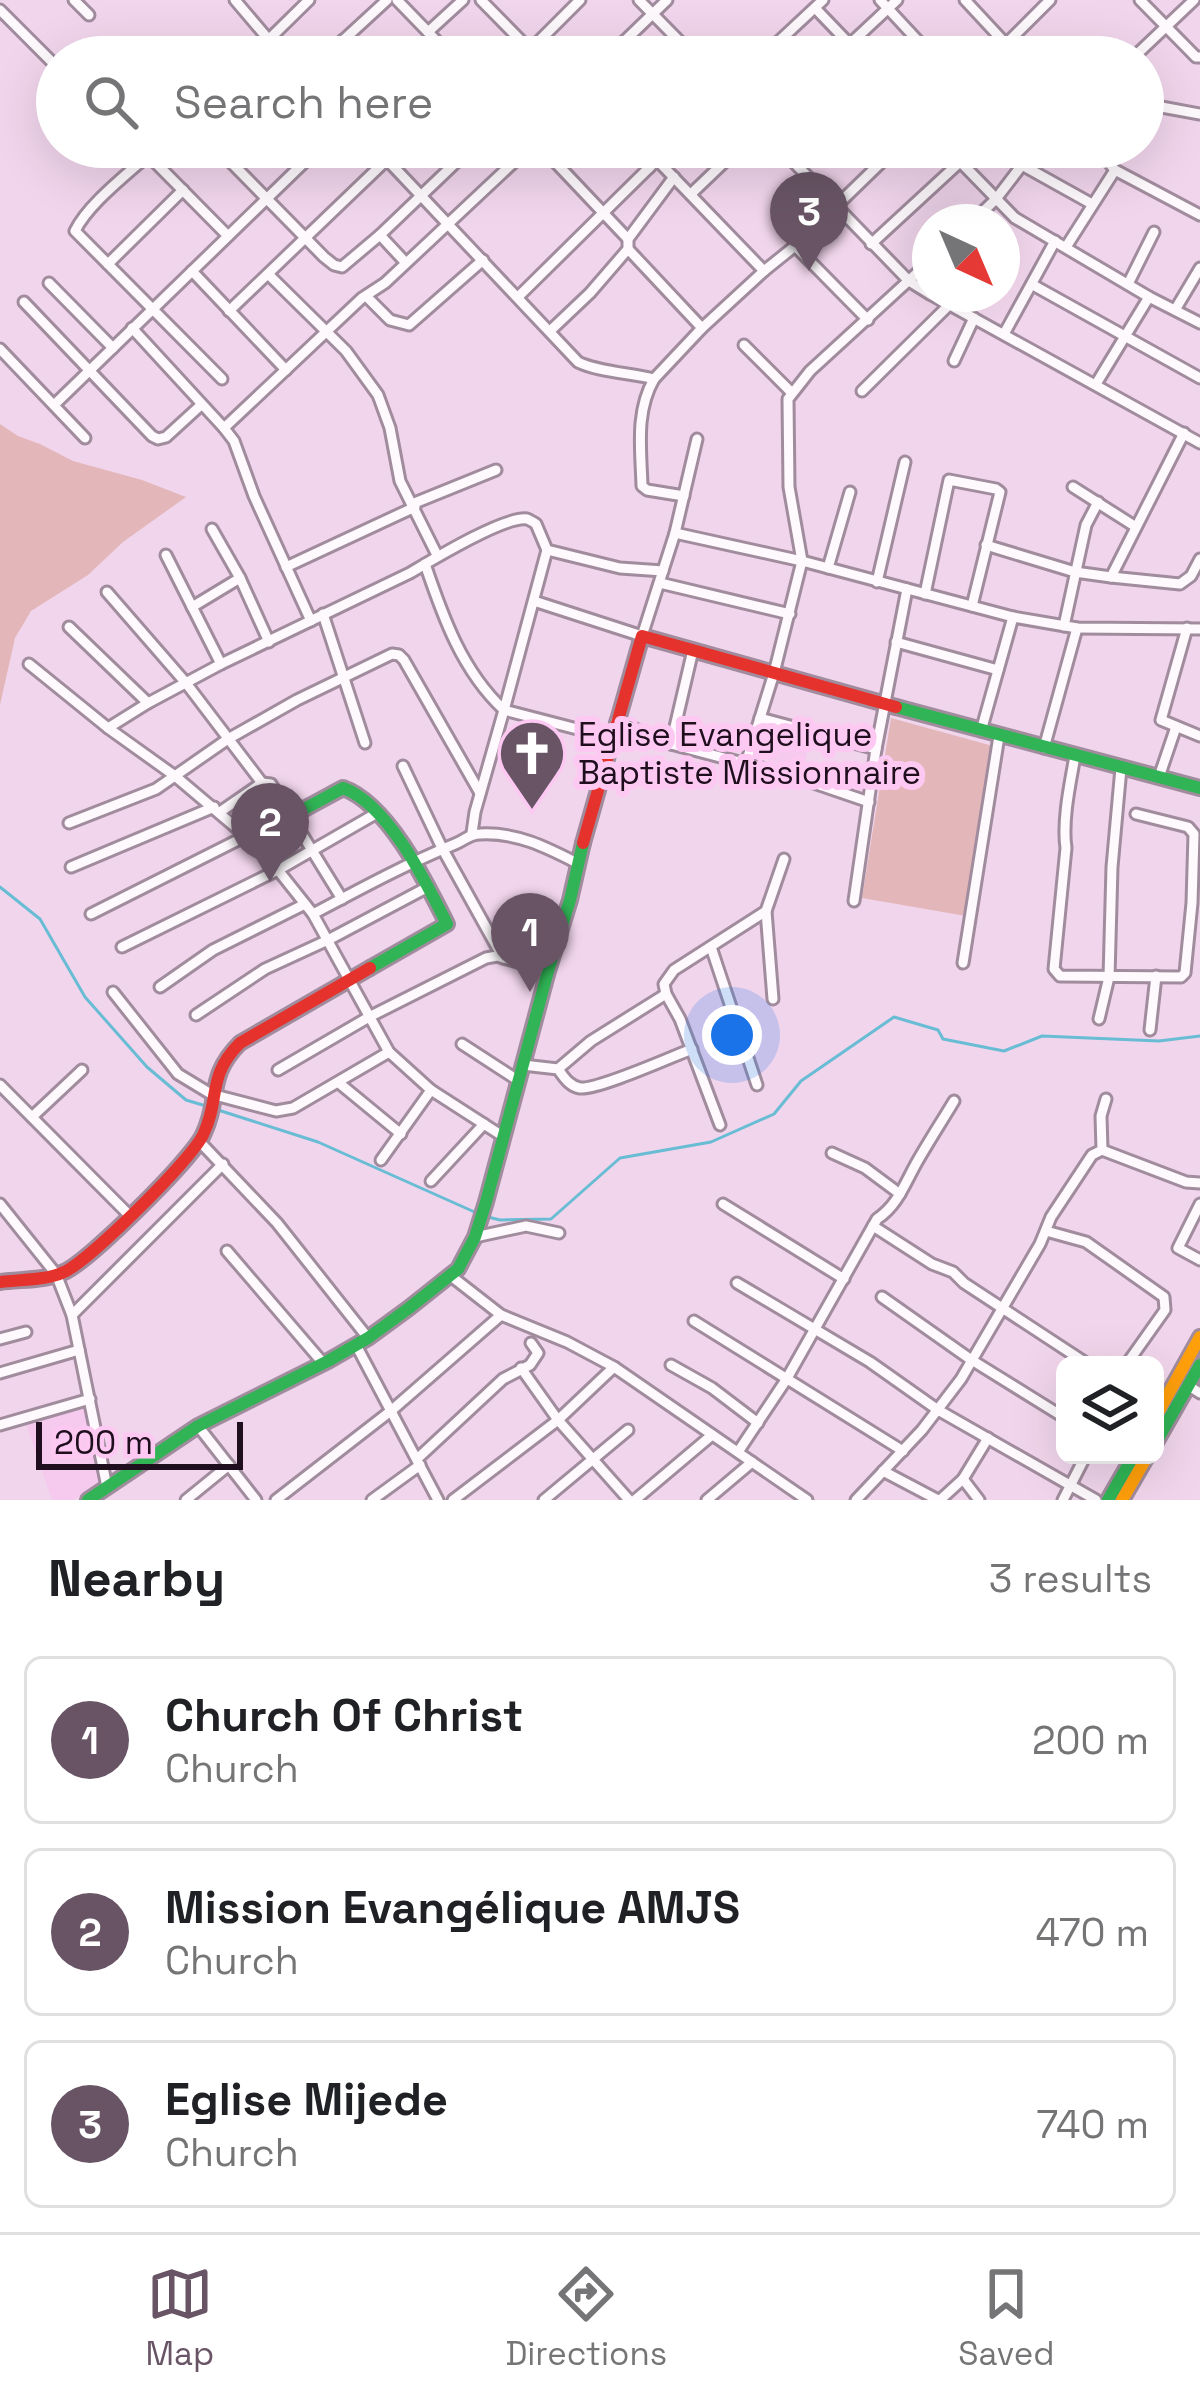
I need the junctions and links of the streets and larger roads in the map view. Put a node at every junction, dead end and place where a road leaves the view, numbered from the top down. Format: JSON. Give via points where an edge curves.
{"nodes":[{"id":1,"x":74,"y":0,"type":"edge"},
{"id":2,"x":235,"y":0,"type":"edge"},
{"id":3,"x":309,"y":0,"type":"edge"},
{"id":4,"x":387,"y":0,"type":"edge"},
{"id":5,"x":397,"y":0,"type":"edge"},
{"id":6,"x":463,"y":0,"type":"edge"},
{"id":7,"x":481,"y":0,"type":"edge"},
{"id":8,"x":502,"y":0,"type":"edge"},
{"id":9,"x":580,"y":0,"type":"edge"},
{"id":10,"x":640,"y":0,"type":"edge"},
{"id":11,"x":668,"y":0,"type":"edge"},
{"id":12,"x":965,"y":0,"type":"edge"},
{"id":13,"x":1050,"y":0,"type":"edge"},
{"id":14,"x":1140,"y":0,"type":"edge"},
{"id":15,"x":1194,"y":0,"type":"edge"},
{"id":16,"x":888,"y":3,"type":"edge"},
{"id":17,"x":819,"y":4,"type":"edge"},
{"id":18,"x":0,"y":10,"type":"edge"},
{"id":19,"x":492,"y":11,"type":"junction"},
{"id":20,"x":653,"y":14,"type":"junction"},
{"id":21,"x":89,"y":15,"type":"dead end"},
{"id":22,"x":1166,"y":26,"type":"junction"},
{"id":23,"x":428,"y":32,"type":"junction"},
{"id":24,"x":266,"y":36,"type":"edge"},
{"id":25,"x":273,"y":36,"type":"edge"},
{"id":26,"x":347,"y":36,"type":"edge"},
{"id":27,"x":432,"y":36,"type":"edge"},
{"id":28,"x":516,"y":36,"type":"edge"},
{"id":29,"x":549,"y":36,"type":"edge"},
{"id":30,"x":630,"y":36,"type":"edge"},
{"id":31,"x":673,"y":36,"type":"edge"},
{"id":32,"x":785,"y":36,"type":"edge"},
{"id":33,"x":844,"y":36,"type":"edge"},
{"id":34,"x":857,"y":36,"type":"edge"},
{"id":35,"x":916,"y":36,"type":"edge"},
{"id":36,"x":999,"y":36,"type":"edge"},
{"id":37,"x":1015,"y":36,"type":"edge"},
{"id":38,"x":1156,"y":36,"type":"edge"},
{"id":39,"x":36,"y":46,"type":"edge"},
{"id":40,"x":1200,"y":58,"type":"edge"},
{"id":41,"x":1164,"y":107,"type":"edge"},
{"id":42,"x":1200,"y":114,"type":"edge"},
{"id":43,"x":132,"y":168,"type":"edge"},
{"id":44,"x":164,"y":168,"type":"edge"},
{"id":45,"x":237,"y":168,"type":"edge"},
{"id":46,"x":299,"y":168,"type":"edge"},
{"id":47,"x":378,"y":168,"type":"edge"},
{"id":48,"x":395,"y":168,"type":"edge"},
{"id":49,"x":449,"y":168,"type":"edge"},
{"id":50,"x":508,"y":168,"type":"edge"},
{"id":51,"x":561,"y":168,"type":"edge"},
{"id":52,"x":649,"y":168,"type":"edge"},
{"id":53,"x":659,"y":168,"type":"edge"},
{"id":54,"x":719,"y":168,"type":"edge"},
{"id":55,"x":799,"y":168,"type":"edge"},
{"id":56,"x":875,"y":168,"type":"edge"},
{"id":57,"x":953,"y":168,"type":"edge"},
{"id":58,"x":966,"y":168,"type":"edge"},
{"id":59,"x":1019,"y":168,"type":"edge"},
{"id":60,"x":1027,"y":168,"type":"edge"},
{"id":61,"x":1115,"y":170,"type":"joint"},
{"id":62,"x":674,"y":177,"type":"junction"},
{"id":63,"x":183,"y":190,"type":"junction"},
{"id":64,"x":692,"y":194,"type":"junction"},
{"id":65,"x":420,"y":195,"type":"junction"},
{"id":66,"x":267,"y":198,"type":"junction"},
{"id":67,"x":996,"y":200,"type":"junction"},
{"id":68,"x":992,"y":204,"type":"edge"},
{"id":69,"x":1092,"y":204,"type":"junction"},
{"id":70,"x":835,"y":206,"type":"junction"},
{"id":71,"x":603,"y":212,"type":"junction"},
{"id":72,"x":1200,"y":215,"type":"edge"},
{"id":73,"x":448,"y":224,"type":"junction"},
{"id":74,"x":1154,"y":232,"type":"dead end"},
{"id":75,"x":380,"y":235,"type":"junction"},
{"id":76,"x":228,"y":236,"type":"junction"},
{"id":77,"x":306,"y":237,"type":"junction"},
{"id":78,"x":628,"y":244,"type":"junction"},
{"id":79,"x":871,"y":244,"type":"junction"},
{"id":80,"x":1060,"y":244,"type":"junction"},
{"id":81,"x":795,"y":246,"type":"junction"},
{"id":82,"x":483,"y":260,"type":"junction"},
{"id":83,"x":406,"y":263,"type":"junction"},
{"id":84,"x":108,"y":264,"type":"junction"},
{"id":85,"x":1200,"y":268,"type":"edge"},
{"id":86,"x":764,"y":271,"type":"junction"},
{"id":87,"x":192,"y":272,"type":"junction"},
{"id":88,"x":268,"y":274,"type":"junction"},
{"id":89,"x":912,"y":278,"type":"edge"},
{"id":90,"x":909,"y":281,"type":"junction"},
{"id":91,"x":49,"y":283,"type":"dead end"},
{"id":92,"x":912,"y":283,"type":"edge"},
{"id":93,"x":1127,"y":284,"type":"junction"},
{"id":94,"x":1033,"y":285,"type":"junction"},
{"id":95,"x":366,"y":296,"type":"junction"},
{"id":96,"x":518,"y":297,"type":"junction"},
{"id":97,"x":1149,"y":297,"type":"junction"},
{"id":98,"x":24,"y":302,"type":"dead end"},
{"id":99,"x":153,"y":309,"type":"junction"},
{"id":100,"x":229,"y":310,"type":"junction"},
{"id":101,"x":1175,"y":310,"type":"junction"},
{"id":102,"x":941,"y":312,"type":"edge"},
{"id":103,"x":963,"y":312,"type":"edge"},
{"id":104,"x":974,"y":318,"type":"junction"},
{"id":105,"x":868,"y":320,"type":"junction"},
{"id":106,"x":1200,"y":323,"type":"edge"},
{"id":107,"x":132,"y":328,"type":"junction"},
{"id":108,"x":701,"y":328,"type":"junction"},
{"id":109,"x":550,"y":330,"type":"junction"},
{"id":110,"x":326,"y":332,"type":"junction"},
{"id":111,"x":1004,"y":334,"type":"junction"},
{"id":112,"x":1124,"y":337,"type":"junction"},
{"id":113,"x":744,"y":345,"type":"dead end"},
{"id":114,"x":112,"y":348,"type":"junction"},
{"id":115,"x":0,"y":349,"type":"edge"},
{"id":116,"x":954,"y":361,"type":"dead end"},
{"id":117,"x":90,"y":370,"type":"junction"},
{"id":118,"x":286,"y":370,"type":"junction"},
{"id":119,"x":1200,"y":378,"type":"edge"},
{"id":120,"x":222,"y":379,"type":"dead end"},
{"id":121,"x":654,"y":379,"type":"junction"},
{"id":122,"x":1096,"y":384,"type":"junction"},
{"id":123,"x":862,"y":391,"type":"dead end"},
{"id":124,"x":791,"y":392,"type":"junction"},
{"id":125,"x":53,"y":405,"type":"junction"},
{"id":126,"x":201,"y":405,"type":"junction"},
{"id":127,"x":224,"y":428,"type":"junction"},
{"id":128,"x":1184,"y":434,"type":"junction"},
{"id":129,"x":85,"y":438,"type":"dead end"},
{"id":130,"x":698,"y":440,"type":"dead end"},
{"id":131,"x":1200,"y":443,"type":"edge"},
{"id":132,"x":905,"y":462,"type":"dead end"},
{"id":133,"x":496,"y":470,"type":"dead end"},
{"id":134,"x":1073,"y":487,"type":"dead end"},
{"id":135,"x":850,"y":492,"type":"dead end"},
{"id":136,"x":684,"y":496,"type":"junction"},
{"id":137,"x":1098,"y":502,"type":"junction"},
{"id":138,"x":414,"y":506,"type":"junction"},
{"id":139,"x":1136,"y":527,"type":"junction"},
{"id":140,"x":212,"y":529,"type":"dead end"},
{"id":141,"x":675,"y":533,"type":"junction"},
{"id":142,"x":986,"y":544,"type":"junction"},
{"id":143,"x":547,"y":550,"type":"junction"},
{"id":144,"x":166,"y":555,"type":"dead end"},
{"id":145,"x":437,"y":556,"type":"junction"},
{"id":146,"x":1200,"y":559,"type":"edge"},
{"id":147,"x":802,"y":561,"type":"junction"},
{"id":148,"x":425,"y":564,"type":"junction"},
{"id":149,"x":286,"y":567,"type":"junction"},
{"id":150,"x":828,"y":568,"type":"junction"},
{"id":151,"x":663,"y":571,"type":"junction"},
{"id":152,"x":1075,"y":572,"type":"junction"},
{"id":153,"x":1111,"y":577,"type":"junction"},
{"id":154,"x":240,"y":578,"type":"junction"},
{"id":155,"x":877,"y":583,"type":"junction"},
{"id":156,"x":660,"y":584,"type":"junction"},
{"id":157,"x":907,"y":589,"type":"junction"},
{"id":158,"x":107,"y":592,"type":"dead end"},
{"id":159,"x":925,"y":594,"type":"junction"},
{"id":160,"x":534,"y":601,"type":"junction"},
{"id":161,"x":972,"y":606,"type":"junction"},
{"id":162,"x":192,"y":607,"type":"junction"},
{"id":163,"x":323,"y":614,"type":"junction"},
{"id":164,"x":790,"y":614,"type":"junction"},
{"id":165,"x":1013,"y":616,"type":"junction"},
{"id":166,"x":311,"y":621,"type":"junction"},
{"id":167,"x":1064,"y":626,"type":"junction"},
{"id":168,"x":69,"y":627,"type":"dead end"},
{"id":169,"x":1077,"y":628,"type":"junction"},
{"id":170,"x":1187,"y":628,"type":"junction"},
{"id":171,"x":1200,"y":629,"type":"edge"},
{"id":172,"x":642,"y":636,"type":"junction"},
{"id":173,"x":268,"y":642,"type":"junction"},
{"id":174,"x":896,"y":642,"type":"junction"},
{"id":175,"x":693,"y":650,"type":"junction"},
{"id":176,"x":29,"y":664,"type":"dead end"},
{"id":177,"x":221,"y":664,"type":"junction"},
{"id":178,"x":998,"y":670,"type":"junction"},
{"id":179,"x":774,"y":674,"type":"junction"},
{"id":180,"x":343,"y":679,"type":"junction"},
{"id":181,"x":186,"y":683,"type":"junction"},
{"id":182,"x":148,"y":703,"type":"junction"},
{"id":183,"x":884,"y":703,"type":"junction"},
{"id":184,"x":504,"y":710,"type":"junction"},
{"id":185,"x":760,"y":718,"type":"junction"},
{"id":186,"x":616,"y":721,"type":"junction"},
{"id":187,"x":108,"y":728,"type":"junction"},
{"id":188,"x":1177,"y":728,"type":"junction"},
{"id":189,"x":981,"y":731,"type":"junction"},
{"id":190,"x":999,"y":736,"type":"junction"},
{"id":191,"x":1200,"y":736,"type":"edge"},
{"id":192,"x":612,"y":738,"type":"junction"},
{"id":193,"x":228,"y":739,"type":"junction"},
{"id":194,"x":365,"y":743,"type":"dead end"},
{"id":195,"x":671,"y":744,"type":"junction"},
{"id":196,"x":1045,"y":748,"type":"junction"},
{"id":197,"x":876,"y":749,"type":"junction"},
{"id":198,"x":1075,"y":756,"type":"junction"},
{"id":199,"x":746,"y":764,"type":"junction"},
{"id":200,"x":403,"y":766,"type":"dead end"},
{"id":201,"x":1121,"y":768,"type":"junction"},
{"id":202,"x":176,"y":776,"type":"junction"},
{"id":203,"x":1159,"y":777,"type":"junction"},
{"id":204,"x":262,"y":783,"type":"junction"},
{"id":205,"x":1200,"y":788,"type":"edge"},
{"id":206,"x":480,"y":793,"type":"junction"},
{"id":207,"x":869,"y":802,"type":"junction"},
{"id":208,"x":217,"y":809,"type":"junction"},
{"id":209,"x":377,"y":813,"type":"junction"},
{"id":210,"x":1136,"y":814,"type":"dead end"},
{"id":211,"x":291,"y":816,"type":"junction"},
{"id":212,"x":69,"y":823,"type":"dead end"},
{"id":213,"x":472,"y":833,"type":"junction"},
{"id":214,"x":248,"y":838,"type":"junction"},
{"id":215,"x":442,"y":848,"type":"junction"},
{"id":216,"x":311,"y":851,"type":"junction"},
{"id":217,"x":784,"y":859,"type":"dead end"},
{"id":218,"x":414,"y":861,"type":"junction"},
{"id":219,"x":577,"y":863,"type":"junction"},
{"id":220,"x":71,"y":867,"type":"dead end"},
{"id":221,"x":278,"y":870,"type":"junction"},
{"id":222,"x":426,"y":888,"type":"junction"},
{"id":223,"x":342,"y":899,"type":"junction"},
{"id":224,"x":854,"y":901,"type":"dead end"},
{"id":225,"x":1196,"y":904,"type":"edge"},
{"id":226,"x":309,"y":909,"type":"junction"},
{"id":227,"x":766,"y":911,"type":"junction"},
{"id":228,"x":92,"y":914,"type":"dead end"},
{"id":229,"x":328,"y":940,"type":"junction"},
{"id":230,"x":122,"y":947,"type":"dead end"},
{"id":231,"x":711,"y":947,"type":"junction"},
{"id":232,"x":503,"y":958,"type":"junction"},
{"id":233,"x":963,"y":963,"type":"dead end"},
{"id":234,"x":548,"y":971,"type":"junction"},
{"id":235,"x":1200,"y":974,"type":"edge"},
{"id":236,"x":1156,"y":976,"type":"junction"},
{"id":237,"x":1183,"y":976,"type":"junction"},
{"id":238,"x":1109,"y":977,"type":"junction"},
{"id":239,"x":350,"y":981,"type":"junction"},
{"id":240,"x":160,"y":987,"type":"dead end"},
{"id":241,"x":113,"y":992,"type":"dead end"},
{"id":242,"x":666,"y":994,"type":"junction"},
{"id":243,"x":773,"y":999,"type":"dead end"},
{"id":244,"x":196,"y":1016,"type":"dead end"},
{"id":245,"x":369,"y":1017,"type":"junction"},
{"id":246,"x":1099,"y":1019,"type":"dead end"},
{"id":247,"x":1150,"y":1030,"type":"dead end"},
{"id":248,"x":462,"y":1044,"type":"dead end"},
{"id":249,"x":692,"y":1049,"type":"junction"},
{"id":250,"x":389,"y":1052,"type":"junction"},
{"id":251,"x":523,"y":1064,"type":"junction"},
{"id":252,"x":558,"y":1069,"type":"junction"},
{"id":253,"x":82,"y":1070,"type":"dead end"},
{"id":254,"x":278,"y":1070,"type":"dead end"},
{"id":255,"x":519,"y":1081,"type":"junction"},
{"id":256,"x":339,"y":1083,"type":"junction"},
{"id":257,"x":0,"y":1085,"type":"edge"},
{"id":258,"x":757,"y":1085,"type":"dead end"},
{"id":259,"x":431,"y":1090,"type":"junction"},
{"id":260,"x":212,"y":1094,"type":"junction"},
{"id":261,"x":1106,"y":1099,"type":"dead end"},
{"id":262,"x":954,"y":1101,"type":"dead end"},
{"id":263,"x":32,"y":1117,"type":"junction"},
{"id":264,"x":484,"y":1124,"type":"junction"},
{"id":265,"x":720,"y":1125,"type":"dead end"},
{"id":266,"x":401,"y":1134,"type":"junction"},
{"id":267,"x":504,"y":1137,"type":"junction"},
{"id":268,"x":200,"y":1142,"type":"junction"},
{"id":269,"x":1102,"y":1150,"type":"junction"},
{"id":270,"x":832,"y":1154,"type":"dead end"},
{"id":271,"x":381,"y":1160,"type":"dead end"},
{"id":272,"x":223,"y":1164,"type":"junction"},
{"id":273,"x":431,"y":1180,"type":"dead end"},
{"id":274,"x":1200,"y":1183,"type":"edge"},
{"id":275,"x":900,"y":1194,"type":"junction"},
{"id":276,"x":0,"y":1204,"type":"edge"},
{"id":277,"x":723,"y":1204,"type":"dead end"},
{"id":278,"x":1200,"y":1204,"type":"edge"},
{"id":279,"x":129,"y":1215,"type":"junction"},
{"id":280,"x":873,"y":1226,"type":"junction"},
{"id":281,"x":1046,"y":1231,"type":"junction"},
{"id":282,"x":560,"y":1233,"type":"dead end"},
{"id":283,"x":475,"y":1237,"type":"junction"},
{"id":284,"x":227,"y":1252,"type":"dead end"},
{"id":285,"x":1200,"y":1260,"type":"edge"},
{"id":286,"x":56,"y":1274,"type":"junction"},
{"id":287,"x":451,"y":1276,"type":"junction"},
{"id":288,"x":844,"y":1279,"type":"junction"},
{"id":289,"x":0,"y":1282,"type":"edge"},
{"id":290,"x":737,"y":1283,"type":"dead end"},
{"id":291,"x":882,"y":1297,"type":"dead end"},
{"id":292,"x":1001,"y":1306,"type":"junction"},
{"id":293,"x":72,"y":1315,"type":"junction"},
{"id":294,"x":501,"y":1315,"type":"junction"},
{"id":295,"x":694,"y":1321,"type":"dead end"},
{"id":296,"x":816,"y":1328,"type":"junction"},
{"id":297,"x":26,"y":1332,"type":"dead end"},
{"id":298,"x":1200,"y":1337,"type":"edge"},
{"id":299,"x":0,"y":1339,"type":"edge"},
{"id":300,"x":362,"y":1341,"type":"junction"},
{"id":301,"x":531,"y":1343,"type":"dead end"},
{"id":302,"x":79,"y":1350,"type":"junction"},
{"id":303,"x":1076,"y":1356,"type":"edge"},
{"id":304,"x":1132,"y":1356,"type":"edge"},
{"id":305,"x":970,"y":1359,"type":"junction"},
{"id":306,"x":322,"y":1364,"type":"junction"},
{"id":307,"x":671,"y":1365,"type":"dead end"},
{"id":308,"x":1200,"y":1365,"type":"edge"},
{"id":309,"x":614,"y":1367,"type":"junction"},
{"id":310,"x":520,"y":1368,"type":"junction"},
{"id":311,"x":0,"y":1373,"type":"edge"},
{"id":312,"x":786,"y":1380,"type":"junction"},
{"id":313,"x":1194,"y":1390,"type":"edge"},
{"id":314,"x":90,"y":1400,"type":"junction"},
{"id":315,"x":1164,"y":1402,"type":"edge"},
{"id":316,"x":392,"y":1410,"type":"junction"},
{"id":317,"x":938,"y":1410,"type":"junction"},
{"id":318,"x":1056,"y":1412,"type":"edge"},
{"id":319,"x":558,"y":1420,"type":"junction"},
{"id":320,"x":758,"y":1423,"type":"junction"},
{"id":321,"x":0,"y":1425,"type":"edge"},
{"id":322,"x":198,"y":1426,"type":"junction"},
{"id":323,"x":628,"y":1430,"type":"dead end"},
{"id":324,"x":1164,"y":1432,"type":"edge"},
{"id":325,"x":712,"y":1435,"type":"junction"},
{"id":326,"x":988,"y":1438,"type":"junction"},
{"id":327,"x":903,"y":1451,"type":"junction"},
{"id":328,"x":738,"y":1452,"type":"junction"},
{"id":329,"x":594,"y":1460,"type":"junction"},
{"id":330,"x":418,"y":1462,"type":"junction"},
{"id":331,"x":752,"y":1462,"type":"junction"},
{"id":332,"x":1081,"y":1464,"type":"edge"},
{"id":333,"x":1129,"y":1464,"type":"edge"},
{"id":334,"x":1143,"y":1464,"type":"edge"},
{"id":335,"x":229,"y":1466,"type":"junction"},
{"id":336,"x":883,"y":1471,"type":"junction"},
{"id":337,"x":963,"y":1479,"type":"junction"},
{"id":338,"x":1071,"y":1484,"type":"junction"},
{"id":339,"x":107,"y":1487,"type":"junction"},
{"id":340,"x":791,"y":1496,"type":"edge"},
{"id":341,"x":860,"y":1496,"type":"edge"},
{"id":342,"x":88,"y":1500,"type":"edge"},
{"id":343,"x":118,"y":1500,"type":"edge"},
{"id":344,"x":186,"y":1500,"type":"edge"},
{"id":345,"x":256,"y":1500,"type":"edge"},
{"id":346,"x":276,"y":1500,"type":"edge"},
{"id":347,"x":372,"y":1500,"type":"edge"},
{"id":348,"x":439,"y":1500,"type":"edge"},
{"id":349,"x":453,"y":1500,"type":"edge"},
{"id":350,"x":544,"y":1500,"type":"edge"},
{"id":351,"x":632,"y":1500,"type":"edge"},
{"id":352,"x":706,"y":1500,"type":"edge"},
{"id":353,"x":807,"y":1500,"type":"edge"},
{"id":354,"x":879,"y":1500,"type":"edge"},
{"id":355,"x":939,"y":1500,"type":"edge"},
{"id":356,"x":979,"y":1500,"type":"edge"},
{"id":357,"x":1063,"y":1500,"type":"edge"},
{"id":358,"x":1096,"y":1500,"type":"edge"},
{"id":359,"x":1108,"y":1500,"type":"edge"},
{"id":360,"x":1122,"y":1500,"type":"edge"}],
"edges":[{"from":1,"to":21,"type":"street"},
{"from":2,"to":24,"type":"street"},
{"from":3,"to":25,"type":"street"},
{"from":4,"to":26,"type":"street"},
{"from":5,"to":23,"type":"street"},
{"from":6,"to":23,"type":"street"},
{"from":7,"to":19,"type":"street"},
{"from":8,"to":19,"type":"street"},
{"from":9,"to":29,"type":"street"},
{"from":10,"to":20,"type":"street"},
{"from":11,"to":20,"type":"street"},
{"from":12,"to":36,"type":"street"},
{"from":13,"to":37,"type":"street"},
{"from":14,"to":22,"type":"street"},
{"from":15,"to":22,"type":"street"},
{"from":16,"to":34,"type":"street"},
{"from":16,"to":35,"type":"street"},
{"from":17,"to":32,"type":"street"},
{"from":17,"to":33,"type":"street"},
{"from":18,"to":39,"type":"street"},
{"from":19,"to":28,"type":"street"},
{"from":20,"to":30,"type":"street"},
{"from":20,"to":31,"type":"street"},
{"from":22,"to":38,"type":"street"},
{"from":22,"to":40,"type":"street"},
{"from":23,"to":27,"type":"street"},
{"from":41,"to":42,"type":"street"},
{"from":43,"to":84,"type":"street","via":[[75,227]]},
{"from":44,"to":63,"type":"street"},
{"from":45,"to":66,"type":"street"},
{"from":46,"to":66,"type":"street"},
{"from":47,"to":77,"type":"street"},
{"from":48,"to":65,"type":"street"},
{"from":49,"to":65,"type":"street"},
{"from":50,"to":73,"type":"street"},
{"from":51,"to":71,"type":"street"},
{"from":52,"to":71,"type":"street"},
{"from":53,"to":62,"type":"street"},
{"from":54,"to":64,"type":"street"},
{"from":55,"to":70,"type":"street"},
{"from":56,"to":70,"type":"street"},
{"from":57,"to":79,"type":"street"},
{"from":58,"to":67,"type":"street"},
{"from":59,"to":67,"type":"street"},
{"from":60,"to":69,"type":"street"},
{"from":61,"to":69,"type":"street"},
{"from":61,"to":72,"type":"street"},
{"from":62,"to":64,"type":"street"},
{"from":62,"to":78,"type":"street"},
{"from":63,"to":76,"type":"street"},
{"from":63,"to":84,"type":"street"},
{"from":64,"to":86,"type":"street"},
{"from":65,"to":73,"type":"street"},
{"from":65,"to":75,"type":"street"},
{"from":66,"to":76,"type":"street"},
{"from":66,"to":77,"type":"street"},
{"from":67,"to":68,"type":"street"},
{"from":67,"to":80,"type":"street"},
{"from":69,"to":80,"type":"street"},
{"from":70,"to":79,"type":"street"},
{"from":70,"to":81,"type":"street"},
{"from":71,"to":78,"type":"street"},
{"from":71,"to":96,"type":"street"},
{"from":73,"to":82,"type":"street"},
{"from":73,"to":83,"type":"street"},
{"from":74,"to":93,"type":"street"},
{"from":75,"to":77,"type":"street","via":[[342,267]]},
{"from":75,"to":83,"type":"street"},
{"from":76,"to":87,"type":"street"},
{"from":77,"to":88,"type":"street"},
{"from":78,"to":108,"type":"street"},
{"from":78,"to":109,"type":"street"},
{"from":79,"to":90,"type":"street"},
{"from":80,"to":93,"type":"street"},
{"from":80,"to":94,"type":"street"},
{"from":81,"to":86,"type":"street"},
{"from":81,"to":105,"type":"street"},
{"from":82,"to":95,"type":"street","via":[[409,325],[395,324]]},
{"from":82,"to":96,"type":"street"},
{"from":83,"to":95,"type":"street"},
{"from":84,"to":99,"type":"street"},
{"from":85,"to":101,"type":"street"},
{"from":86,"to":108,"type":"street"},
{"from":87,"to":99,"type":"street"},
{"from":87,"to":100,"type":"street"},
{"from":88,"to":100,"type":"street"},
{"from":88,"to":110,"type":"street"},
{"from":89,"to":90,"type":"street"},
{"from":90,"to":92,"type":"street"},
{"from":90,"to":105,"type":"street"},
{"from":91,"to":114,"type":"street"},
{"from":93,"to":97,"type":"street"},
{"from":94,"to":111,"type":"street"},
{"from":94,"to":112,"type":"street"},
{"from":95,"to":110,"type":"street"},
{"from":96,"to":109,"type":"street"},
{"from":97,"to":101,"type":"street"},
{"from":97,"to":112,"type":"street"},
{"from":98,"to":117,"type":"street"},
{"from":99,"to":107,"type":"street"},
{"from":99,"to":120,"type":"street"},
{"from":100,"to":118,"type":"street"},
{"from":101,"to":106,"type":"street"},
{"from":102,"to":123,"type":"street"},
{"from":103,"to":104,"type":"street"},
{"from":104,"to":111,"type":"street"},
{"from":104,"to":116,"type":"street"},
{"from":105,"to":124,"type":"street"},
{"from":107,"to":114,"type":"street"},
{"from":107,"to":126,"type":"street"},
{"from":108,"to":121,"type":"street"},
{"from":109,"to":121,"type":"street","via":[[588,367]]},
{"from":110,"to":118,"type":"street"},
{"from":110,"to":138,"type":"street","via":[[378,394]]},
{"from":111,"to":122,"type":"street"},
{"from":112,"to":119,"type":"street"},
{"from":112,"to":122,"type":"street"},
{"from":113,"to":124,"type":"street"},
{"from":114,"to":117,"type":"street"},
{"from":115,"to":125,"type":"street"},
{"from":117,"to":125,"type":"street"},
{"from":117,"to":126,"type":"street","via":[[158,439]]},
{"from":118,"to":127,"type":"street"},
{"from":121,"to":136,"type":"street","via":[[641,418],[642,487]]},
{"from":122,"to":128,"type":"street"},
{"from":124,"to":147,"type":"street","via":[[789,487]]},
{"from":125,"to":129,"type":"street"},
{"from":126,"to":127,"type":"street"},
{"from":127,"to":149,"type":"street"},
{"from":128,"to":131,"type":"street"},
{"from":128,"to":139,"type":"street"},
{"from":130,"to":136,"type":"street"},
{"from":132,"to":155,"type":"street"},
{"from":133,"to":138,"type":"street"},
{"from":134,"to":137,"type":"street"},
{"from":135,"to":150,"type":"street"},
{"from":136,"to":141,"type":"street"},
{"from":137,"to":139,"type":"street"},
{"from":137,"to":152,"type":"street"},
{"from":138,"to":145,"type":"street"},
{"from":138,"to":149,"type":"street"},
{"from":139,"to":153,"type":"street"},
{"from":140,"to":154,"type":"street"},
{"from":141,"to":147,"type":"street"},
{"from":141,"to":151,"type":"street"},
{"from":142,"to":152,"type":"street"},
{"from":142,"to":159,"type":"street","via":[[999,490],[949,480]]},
{"from":142,"to":161,"type":"street"},
{"from":143,"to":145,"type":"street","via":[[526,519]]},
{"from":143,"to":151,"type":"street"},
{"from":143,"to":160,"type":"street"},
{"from":144,"to":162,"type":"street"},
{"from":145,"to":148,"type":"street"},
{"from":146,"to":153,"type":"street","via":[[1180,584]]},
{"from":147,"to":150,"type":"street"},
{"from":147,"to":164,"type":"street"},
{"from":148,"to":163,"type":"street"},
{"from":148,"to":184,"type":"street","via":[[458,648]]},
{"from":149,"to":166,"type":"street"},
{"from":150,"to":155,"type":"street"},
{"from":151,"to":156,"type":"street"},
{"from":152,"to":153,"type":"street"},
{"from":152,"to":167,"type":"street"},
{"from":154,"to":162,"type":"street"},
{"from":154,"to":173,"type":"street"},
{"from":155,"to":157,"type":"street"},
{"from":156,"to":164,"type":"street"},
{"from":156,"to":172,"type":"street"},
{"from":157,"to":159,"type":"street"},
{"from":157,"to":174,"type":"street"},
{"from":158,"to":181,"type":"street"},
{"from":159,"to":161,"type":"street"},
{"from":160,"to":172,"type":"street"},
{"from":160,"to":184,"type":"street"},
{"from":161,"to":165,"type":"street"},
{"from":162,"to":177,"type":"street"},
{"from":163,"to":166,"type":"street"},
{"from":163,"to":180,"type":"street"},
{"from":164,"to":179,"type":"street"},
{"from":165,"to":167,"type":"street"},
{"from":165,"to":178,"type":"street"},
{"from":166,"to":173,"type":"street"},
{"from":167,"to":169,"type":"street"},
{"from":168,"to":182,"type":"street"},
{"from":169,"to":170,"type":"street"},
{"from":169,"to":196,"type":"street"},
{"from":170,"to":171,"type":"street"},
{"from":170,"to":188,"type":"street","via":[[1161,720]]},
{"from":172,"to":175,"type":"street"},
{"from":172,"to":186,"type":"street"},
{"from":173,"to":177,"type":"street"},
{"from":174,"to":178,"type":"street"},
{"from":174,"to":183,"type":"street"},
{"from":175,"to":179,"type":"street"},
{"from":175,"to":195,"type":"street"},
{"from":176,"to":187,"type":"street"},
{"from":177,"to":181,"type":"street"},
{"from":178,"to":189,"type":"street"},
{"from":179,"to":183,"type":"street"},
{"from":179,"to":185,"type":"street"},
{"from":180,"to":193,"type":"street"},
{"from":180,"to":194,"type":"street"},
{"from":180,"to":206,"type":"street","via":[[401,657]]},
{"from":181,"to":182,"type":"street"},
{"from":181,"to":193,"type":"street"},
{"from":182,"to":187,"type":"street"},
{"from":183,"to":189,"type":"street"},
{"from":183,"to":197,"type":"street"},
{"from":184,"to":192,"type":"street"},
{"from":184,"to":206,"type":"street"},
{"from":185,"to":197,"type":"street"},
{"from":185,"to":199,"type":"street"},
{"from":186,"to":192,"type":"street"},
{"from":186,"to":195,"type":"street"},
{"from":187,"to":202,"type":"street"},
{"from":188,"to":191,"type":"street"},
{"from":188,"to":203,"type":"street"},
{"from":189,"to":190,"type":"street"},
{"from":190,"to":196,"type":"street"},
{"from":190,"to":233,"type":"street"},
{"from":192,"to":219,"type":"street"},
{"from":193,"to":202,"type":"street"},
{"from":193,"to":204,"type":"street"},
{"from":195,"to":199,"type":"street"},
{"from":196,"to":198,"type":"street"},
{"from":197,"to":207,"type":"street"},
{"from":198,"to":201,"type":"street"},
{"from":198,"to":238,"type":"street","via":[[1054,970]]},
{"from":199,"to":207,"type":"street"},
{"from":200,"to":215,"type":"street"},
{"from":201,"to":203,"type":"street"},
{"from":201,"to":238,"type":"street"},
{"from":202,"to":208,"type":"street"},
{"from":202,"to":212,"type":"street"},
{"from":203,"to":205,"type":"street"},
{"from":204,"to":208,"type":"street"},
{"from":204,"to":211,"type":"street","via":[[271,784]]},
{"from":206,"to":213,"type":"street"},
{"from":207,"to":224,"type":"street"},
{"from":208,"to":214,"type":"street"},
{"from":208,"to":220,"type":"street"},
{"from":209,"to":211,"type":"street","via":[[343,788]]},
{"from":209,"to":216,"type":"street"},
{"from":209,"to":218,"type":"street"},
{"from":210,"to":225,"type":"street","via":[[1192,830]]},
{"from":211,"to":214,"type":"street"},
{"from":211,"to":216,"type":"street"},
{"from":213,"to":215,"type":"street"},
{"from":213,"to":219,"type":"street","via":[[521,838]]},
{"from":214,"to":221,"type":"street"},
{"from":214,"to":228,"type":"street"},
{"from":215,"to":218,"type":"street"},
{"from":215,"to":232,"type":"street"},
{"from":216,"to":221,"type":"street"},
{"from":216,"to":223,"type":"street"},
{"from":217,"to":227,"type":"street"},
{"from":218,"to":222,"type":"street"},
{"from":218,"to":223,"type":"street"},
{"from":219,"to":234,"type":"street"},
{"from":221,"to":226,"type":"street"},
{"from":221,"to":230,"type":"street"},
{"from":222,"to":229,"type":"street"},
{"from":222,"to":239,"type":"street","via":[[446,926]]},
{"from":223,"to":226,"type":"street"},
{"from":225,"to":237,"type":"street"},
{"from":226,"to":229,"type":"street"},
{"from":226,"to":240,"type":"street","via":[[214,950]]},
{"from":227,"to":231,"type":"street"},
{"from":227,"to":243,"type":"street"},
{"from":229,"to":239,"type":"street"},
{"from":229,"to":244,"type":"street","via":[[265,969]]},
{"from":231,"to":242,"type":"street","via":[[667,976]]},
{"from":231,"to":258,"type":"street"},
{"from":232,"to":234,"type":"street"},
{"from":232,"to":245,"type":"street","via":[[492,956]]},
{"from":234,"to":251,"type":"street"},
{"from":235,"to":237,"type":"street"},
{"from":236,"to":237,"type":"street"},
{"from":236,"to":238,"type":"street"},
{"from":236,"to":247,"type":"street"},
{"from":238,"to":246,"type":"street"},
{"from":239,"to":245,"type":"street"},
{"from":239,"to":260,"type":"street","via":[[234,1048]]},
{"from":241,"to":260,"type":"street","via":[[178,1074]]},
{"from":242,"to":249,"type":"street"},
{"from":242,"to":252,"type":"street"},
{"from":245,"to":250,"type":"street"},
{"from":245,"to":254,"type":"street"},
{"from":248,"to":255,"type":"street"},
{"from":249,"to":252,"type":"street","via":[[590,1087],[572,1085]]},
{"from":249,"to":265,"type":"street"},
{"from":250,"to":256,"type":"street"},
{"from":250,"to":259,"type":"street"},
{"from":251,"to":252,"type":"street"},
{"from":251,"to":255,"type":"street"},
{"from":253,"to":263,"type":"street"},
{"from":255,"to":267,"type":"street"},
{"from":256,"to":260,"type":"street","via":[[276,1111]]},
{"from":256,"to":266,"type":"street"},
{"from":257,"to":263,"type":"street"},
{"from":259,"to":264,"type":"street"},
{"from":259,"to":266,"type":"street"},
{"from":260,"to":268,"type":"street"},
{"from":261,"to":269,"type":"street"},
{"from":262,"to":275,"type":"street"},
{"from":263,"to":279,"type":"street"},
{"from":264,"to":267,"type":"street"},
{"from":264,"to":273,"type":"street"},
{"from":266,"to":271,"type":"street"},
{"from":267,"to":283,"type":"street"},
{"from":268,"to":272,"type":"street"},
{"from":268,"to":279,"type":"street"},
{"from":269,"to":274,"type":"street"},
{"from":269,"to":281,"type":"street"},
{"from":270,"to":275,"type":"street"},
{"from":272,"to":293,"type":"street"},
{"from":272,"to":300,"type":"street","via":[[278,1223]]},
{"from":275,"to":280,"type":"street"},
{"from":276,"to":286,"type":"street"},
{"from":277,"to":288,"type":"street"},
{"from":278,"to":285,"type":"street","via":[[1178,1248]]},
{"from":279,"to":286,"type":"street"},
{"from":280,"to":288,"type":"street"},
{"from":280,"to":292,"type":"street"},
{"from":281,"to":292,"type":"street"},
{"from":281,"to":304,"type":"street","via":[[1085,1242],[1164,1297],[1165,1310]]},
{"from":282,"to":283,"type":"street","via":[[526,1226]]},
{"from":283,"to":287,"type":"street"},
{"from":284,"to":306,"type":"street"},
{"from":286,"to":289,"type":"street"},
{"from":286,"to":293,"type":"street"},
{"from":287,"to":294,"type":"street"},
{"from":287,"to":300,"type":"street"},
{"from":288,"to":296,"type":"street"},
{"from":290,"to":296,"type":"street"},
{"from":291,"to":305,"type":"street"},
{"from":292,"to":303,"type":"street"},
{"from":292,"to":305,"type":"street"},
{"from":293,"to":302,"type":"street"},
{"from":294,"to":309,"type":"street"},
{"from":294,"to":316,"type":"street"},
{"from":295,"to":312,"type":"street"},
{"from":296,"to":312,"type":"street"},
{"from":296,"to":317,"type":"street"},
{"from":297,"to":299,"type":"street"},
{"from":298,"to":315,"type":"street"},
{"from":300,"to":306,"type":"street"},
{"from":300,"to":316,"type":"street"},
{"from":301,"to":310,"type":"street","via":[[538,1356]]},
{"from":302,"to":311,"type":"street"},
{"from":302,"to":314,"type":"street"},
{"from":305,"to":317,"type":"street"},
{"from":305,"to":318,"type":"street"},
{"from":306,"to":322,"type":"street"},
{"from":307,"to":320,"type":"street"},
{"from":308,"to":313,"type":"street"},
{"from":309,"to":319,"type":"street"},
{"from":309,"to":325,"type":"street"},
{"from":310,"to":319,"type":"street"},
{"from":310,"to":330,"type":"street"},
{"from":312,"to":320,"type":"street"},
{"from":312,"to":327,"type":"street"},
{"from":313,"to":324,"type":"street"},
{"from":314,"to":321,"type":"street"},
{"from":314,"to":339,"type":"street"},
{"from":316,"to":330,"type":"street"},
{"from":316,"to":346,"type":"street"},
{"from":317,"to":326,"type":"street"},
{"from":317,"to":327,"type":"street"},
{"from":319,"to":329,"type":"street"},
{"from":319,"to":349,"type":"street"},
{"from":320,"to":328,"type":"street"},
{"from":322,"to":335,"type":"street"},
{"from":322,"to":339,"type":"street"},
{"from":323,"to":329,"type":"street"},
{"from":325,"to":328,"type":"street"},
{"from":325,"to":351,"type":"street"},
{"from":326,"to":337,"type":"street"},
{"from":326,"to":338,"type":"street"},
{"from":327,"to":336,"type":"street"},
{"from":328,"to":331,"type":"street"},
{"from":329,"to":350,"type":"street"},
{"from":329,"to":351,"type":"street"},
{"from":330,"to":347,"type":"street"},
{"from":330,"to":348,"type":"street"},
{"from":331,"to":340,"type":"street"},
{"from":331,"to":352,"type":"street"},
{"from":332,"to":338,"type":"street"},
{"from":333,"to":359,"type":"street"},
{"from":334,"to":360,"type":"street"},
{"from":335,"to":344,"type":"street"},
{"from":335,"to":345,"type":"street"},
{"from":336,"to":341,"type":"street"},
{"from":336,"to":355,"type":"street"},
{"from":337,"to":355,"type":"street"},
{"from":337,"to":356,"type":"street"},
{"from":338,"to":357,"type":"street"},
{"from":338,"to":358,"type":"street"},
{"from":339,"to":342,"type":"street"},
{"from":339,"to":343,"type":"street"},
{"from":340,"to":353,"type":"street"},
{"from":341,"to":354,"type":"street"}]}
